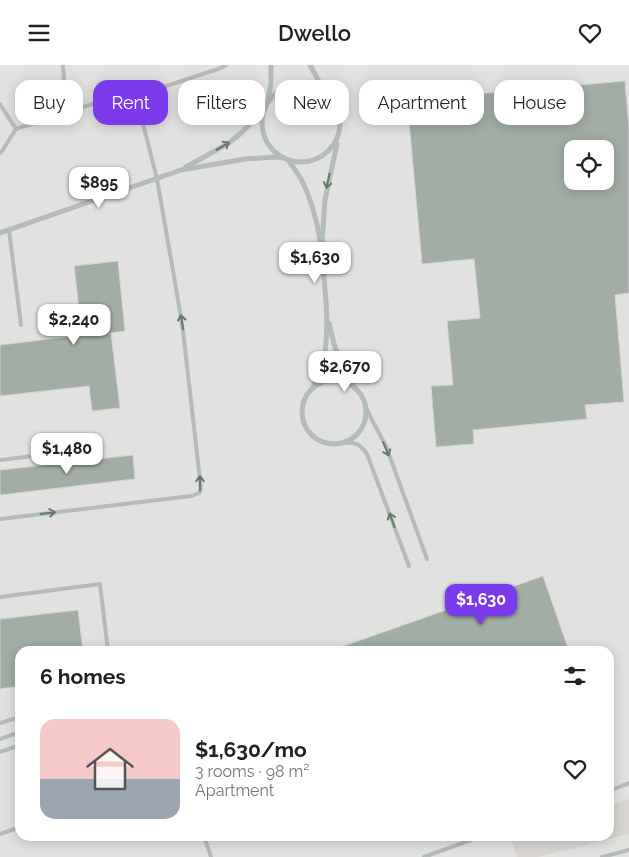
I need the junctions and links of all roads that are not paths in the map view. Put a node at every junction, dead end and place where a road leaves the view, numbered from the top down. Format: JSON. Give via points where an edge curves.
{"nodes":[{"id":1,"x":62,"y":65,"type":"edge"},
{"id":2,"x":226,"y":65,"type":"edge"},
{"id":3,"x":271,"y":65,"type":"edge"},
{"id":4,"x":310,"y":65,"type":"edge"},
{"id":5,"x":63,"y":80,"type":"edge"},
{"id":6,"x":319,"y":80,"type":"edge"},
{"id":7,"x":168,"y":85,"type":"edge"},
{"id":8,"x":275,"y":94,"type":"edge"},
{"id":9,"x":0,"y":104,"type":"edge"},
{"id":10,"x":267,"y":105,"type":"junction"},
{"id":11,"x":28,"y":125,"type":"edge"},
{"id":12,"x":143,"y":125,"type":"edge"},
{"id":13,"x":340,"y":125,"type":"edge"},
{"id":14,"x":16,"y":129,"type":"junction"},
{"id":15,"x":339,"y":133,"type":"junction"},
{"id":16,"x":0,"y":153,"type":"edge"},
{"id":17,"x":285,"y":159,"type":"junction"},
{"id":18,"x":181,"y":170,"type":"junction"},
{"id":19,"x":157,"y":179,"type":"junction"},
{"id":20,"x":10,"y":230,"type":"junction"},
{"id":21,"x":0,"y":233,"type":"edge"},
{"id":22,"x":322,"y":249,"type":"junction"},
{"id":23,"x":327,"y":318,"type":"junction"},
{"id":24,"x":21,"y":325,"type":"dead end"},
{"id":25,"x":313,"y":387,"type":"junction"},
{"id":26,"x":355,"y":388,"type":"junction"},
{"id":27,"x":365,"y":405,"type":"junction"},
{"id":28,"x":343,"y":443,"type":"junction"},
{"id":29,"x":91,"y":449,"type":"dead end"},
{"id":30,"x":0,"y":460,"type":"edge"},
{"id":31,"x":0,"y":519,"type":"edge"},
{"id":32,"x":427,"y":559,"type":"dead end"},
{"id":33,"x":409,"y":566,"type":"dead end"},
{"id":34,"x":0,"y":597,"type":"edge"},
{"id":35,"x":107,"y":646,"type":"edge"},
{"id":36,"x":15,"y":718,"type":"edge"},
{"id":37,"x":0,"y":723,"type":"edge"},
{"id":38,"x":15,"y":734,"type":"edge"},
{"id":39,"x":0,"y":739,"type":"edge"},
{"id":40,"x":15,"y":747,"type":"edge"},
{"id":41,"x":0,"y":752,"type":"edge"},
{"id":42,"x":629,"y":783,"type":"edge"},
{"id":43,"x":614,"y":789,"type":"edge"},
{"id":44,"x":15,"y":829,"type":"edge"},
{"id":45,"x":0,"y":834,"type":"edge"},
{"id":46,"x":206,"y":841,"type":"edge"},
{"id":47,"x":468,"y":841,"type":"edge"},
{"id":48,"x":629,"y":850,"type":"edge"},
{"id":49,"x":211,"y":857,"type":"edge"},
{"id":50,"x":424,"y":857,"type":"edge"},
{"id":51,"x":602,"y":857,"type":"edge"}],
"edges":[{"from":1,"to":5,"type":"lane"},
{"from":2,"to":7,"type":"lane"},
{"from":3,"to":10,"type":"street"},
{"from":4,"to":6,"type":"street"},
{"from":8,"to":10,"type":"street"},
{"from":9,"to":14,"type":"lane"},
{"from":10,"to":17,"type":"street","via":[[262,120],[265,136]]},
{"from":18,"to":10,"type":"street","one_way":true,"via":[[228,143]]},
{"from":11,"to":14,"type":"lane"},
{"from":12,"to":19,"type":"lane"},
{"from":13,"to":15,"type":"street"},
{"from":14,"to":16,"type":"lane"},
{"from":15,"to":17,"type":"street","via":[[332,148],[318,159],[302,162]]},
{"from":15,"to":22,"type":"street","one_way":true,"via":[[325,201]]},
{"from":17,"to":18,"type":"street","via":[[245,159]]},
{"from":17,"to":22,"type":"street","via":[[305,186]]},
{"from":18,"to":19,"type":"street"},
{"from":19,"to":20,"type":"street"},
{"from":31,"to":19,"type":"lane","one_way":true,"via":[[172,499],[195,495],[201,489],[183,331]]},
{"from":20,"to":21,"type":"street"},
{"from":20,"to":24,"type":"lane"},
{"from":22,"to":23,"type":"street"},
{"from":23,"to":25,"type":"street","via":[[325,352]]},
{"from":23,"to":26,"type":"street","via":[[335,351]]},
{"from":25,"to":26,"type":"street","via":[[324,381],[338,380]]},
{"from":25,"to":28,"type":"street","via":[[304,398],[301,411],[307,431],[323,443]]},
{"from":26,"to":27,"type":"street"},
{"from":27,"to":28,"type":"street","via":[[362,428]]},
{"from":27,"to":32,"type":"lane","one_way":true,"via":[[386,446]]},
{"from":33,"to":28,"type":"lane","one_way":true,"via":[[367,454],[359,445]]},
{"from":29,"to":30,"type":"lane"},
{"from":34,"to":35,"type":"lane","via":[[100,584]]},
{"from":36,"to":37,"type":"lane"},
{"from":38,"to":39,"type":"lane"},
{"from":40,"to":41,"type":"lane"},
{"from":42,"to":43,"type":"lane"},
{"from":44,"to":45,"type":"lane"},
{"from":46,"to":49,"type":"lane"},
{"from":47,"to":50,"type":"lane"},
{"from":48,"to":51,"type":"lane"}]}
